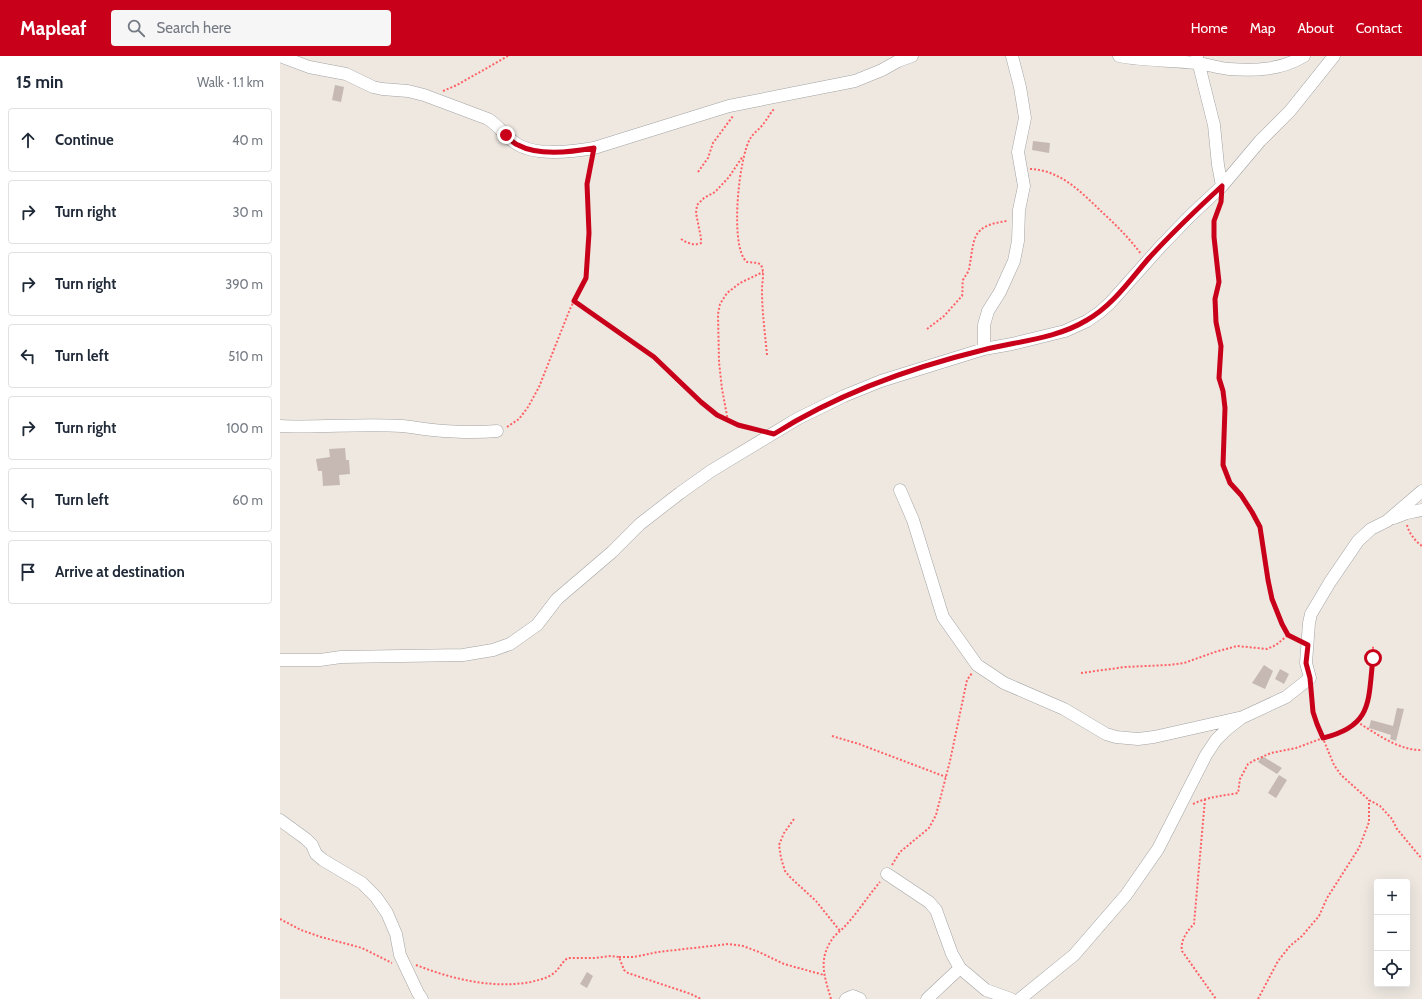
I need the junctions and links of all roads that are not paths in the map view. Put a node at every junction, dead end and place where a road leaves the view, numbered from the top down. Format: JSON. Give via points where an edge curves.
{"nodes":[{"id":1,"x":280,"y":56,"type":"edge"},
{"id":2,"x":912,"y":56,"type":"edge"},
{"id":3,"x":1012,"y":56,"type":"edge"},
{"id":4,"x":1119,"y":56,"type":"edge"},
{"id":5,"x":1304,"y":56,"type":"edge"},
{"id":6,"x":1334,"y":56,"type":"edge"},
{"id":7,"x":1197,"y":59,"type":"edge"},
{"id":8,"x":1222,"y":186,"type":"junction"},
{"id":9,"x":984,"y":349,"type":"junction"},
{"id":10,"x":280,"y":426,"type":"edge"},
{"id":11,"x":497,"y":431,"type":"road end"},
{"id":12,"x":900,"y":490,"type":"dead end"},
{"id":13,"x":1422,"y":491,"type":"edge"},
{"id":14,"x":1422,"y":510,"type":"edge"},
{"id":15,"x":1387,"y":521,"type":"junction"},
{"id":16,"x":280,"y":660,"type":"edge"},
{"id":17,"x":1243,"y":717,"type":"junction"},
{"id":18,"x":280,"y":820,"type":"edge"},
{"id":19,"x":886,"y":874,"type":"road end"},
{"id":20,"x":960,"y":968,"type":"junction"},
{"id":21,"x":422,"y":999,"type":"edge"},
{"id":22,"x":846,"y":999,"type":"edge"},
{"id":23,"x":860,"y":999,"type":"edge"},
{"id":24,"x":927,"y":999,"type":"edge"},
{"id":25,"x":1011,"y":999,"type":"edge"},
{"id":26,"x":1020,"y":999,"type":"edge"}],
"edges":[{"from":1,"to":2,"type":"street","via":[[309,67],[346,74],[382,89],[408,91],[433,98],[488,119],[512,142],[526,149],[551,152],[594,148],[712,111],[855,81]]},
{"from":3,"to":9,"type":"street","via":[[1025,118],[1018,152],[1024,186],[1014,261],[988,311],[984,325]]},
{"from":4,"to":7,"type":"street","via":[[1134,59]]},
{"from":5,"to":7,"type":"street","via":[[1284,66],[1269,69],[1229,69]]},
{"from":6,"to":8,"type":"street","via":[[1290,111],[1260,141]]},
{"from":7,"to":8,"type":"street","via":[[1214,125]]},
{"from":8,"to":9,"type":"street","via":[[1190,216],[1100,312],[1065,331]]},
{"from":9,"to":16,"type":"street","via":[[881,381],[844,396],[797,419],[711,471],[640,524],[612,552],[557,598],[537,625],[510,644],[493,650],[462,655]]},
{"from":10,"to":11,"type":"street","via":[[378,425],[455,432]]},
{"from":12,"to":17,"type":"street","via":[[913,520],[943,617],[976,665],[1004,683],[1064,709],[1106,734],[1116,737],[1154,737]]},
{"from":13,"to":15,"type":"street"},
{"from":14,"to":15,"type":"street"},
{"from":15,"to":17,"type":"street","via":[[1371,529],[1358,541],[1311,614],[1307,632],[1306,663],[1310,678],[1286,696]]},
{"from":17,"to":26,"type":"street","via":[[1216,740],[1206,755],[1158,849],[1126,894],[1074,955]]},
{"from":18,"to":21,"type":"street","via":[[306,839],[323,860],[362,883],[376,897],[387,913],[396,934],[400,955]]},
{"from":19,"to":20,"type":"street","via":[[929,902],[936,910],[952,954]]},
{"from":20,"to":24,"type":"street"},
{"from":20,"to":25,"type":"street","via":[[986,990]]},
{"from":22,"to":23,"type":"street","via":[[853,996]]}]}
